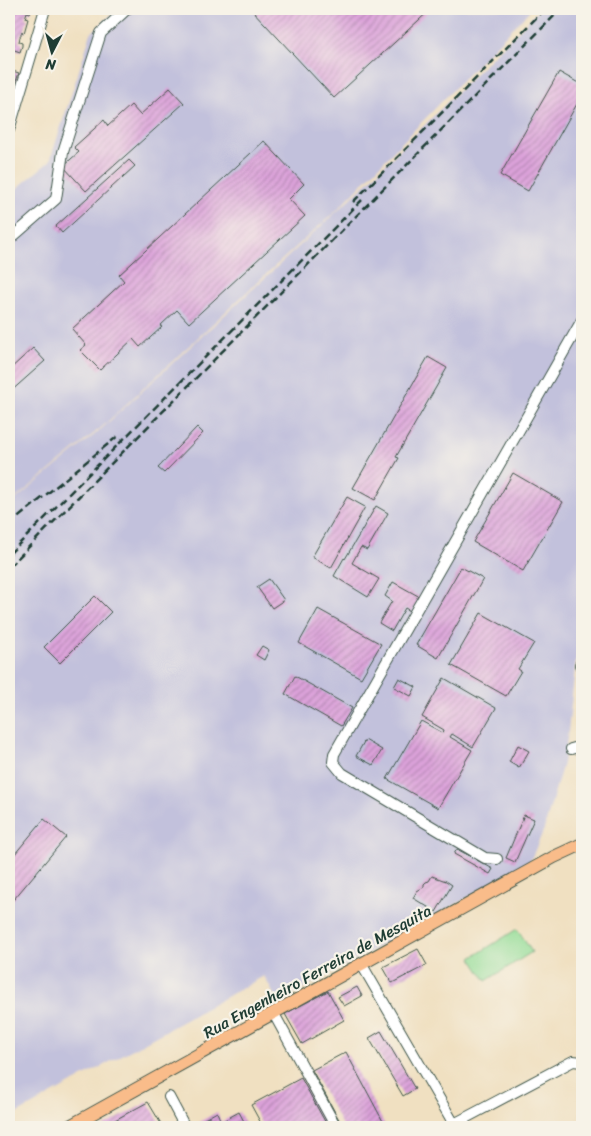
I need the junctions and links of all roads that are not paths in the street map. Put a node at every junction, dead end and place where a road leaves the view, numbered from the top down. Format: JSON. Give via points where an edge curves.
{"nodes":[{"id":1,"x":45,"y":9,"type":"edge"},
{"id":2,"x":127,"y":9,"type":"edge"},
{"id":3,"x":9,"y":130,"type":"edge"},
{"id":4,"x":9,"y":240,"type":"edge"},
{"id":5,"x":582,"y":320,"type":"edge"},
{"id":6,"x":582,"y":746,"type":"edge"},
{"id":7,"x":571,"y":749,"type":"dead end"},
{"id":8,"x":582,"y":844,"type":"edge"},
{"id":9,"x":497,"y":859,"type":"dead end"},
{"id":10,"x":362,"y":965,"type":"junction"},
{"id":11,"x":274,"y":1014,"type":"junction"},
{"id":12,"x":582,"y":1062,"type":"edge"},
{"id":13,"x":169,"y":1097,"type":"dead end"},
{"id":14,"x":455,"y":1126,"type":"edge"},
{"id":15,"x":68,"y":1127,"type":"edge"},
{"id":16,"x":185,"y":1127,"type":"edge"},
{"id":17,"x":336,"y":1127,"type":"edge"}],
"edges":[{"from":1,"to":3,"type":"street"},
{"from":2,"to":4,"type":"street","via":[[101,33],[63,152],[56,199]]},
{"from":5,"to":9,"type":"street","via":[[334,754],[333,762],[342,773],[485,858]]},
{"from":6,"to":7,"type":"street"},
{"from":8,"to":10,"type":"main road","name":"Rua Engenheiro Ferreira de Mesquita"},
{"from":10,"to":11,"type":"main road","name":"Rua Engenheiro Ferreira de Mesquita"},
{"from":10,"to":14,"type":"street"},
{"from":11,"to":15,"type":"main road","name":"Rua Engenheiro Ferreira de Mesquita"},
{"from":11,"to":17,"type":"street"},
{"from":12,"to":14,"type":"street","via":[[573,1061]]},
{"from":13,"to":16,"type":"street"}]}
